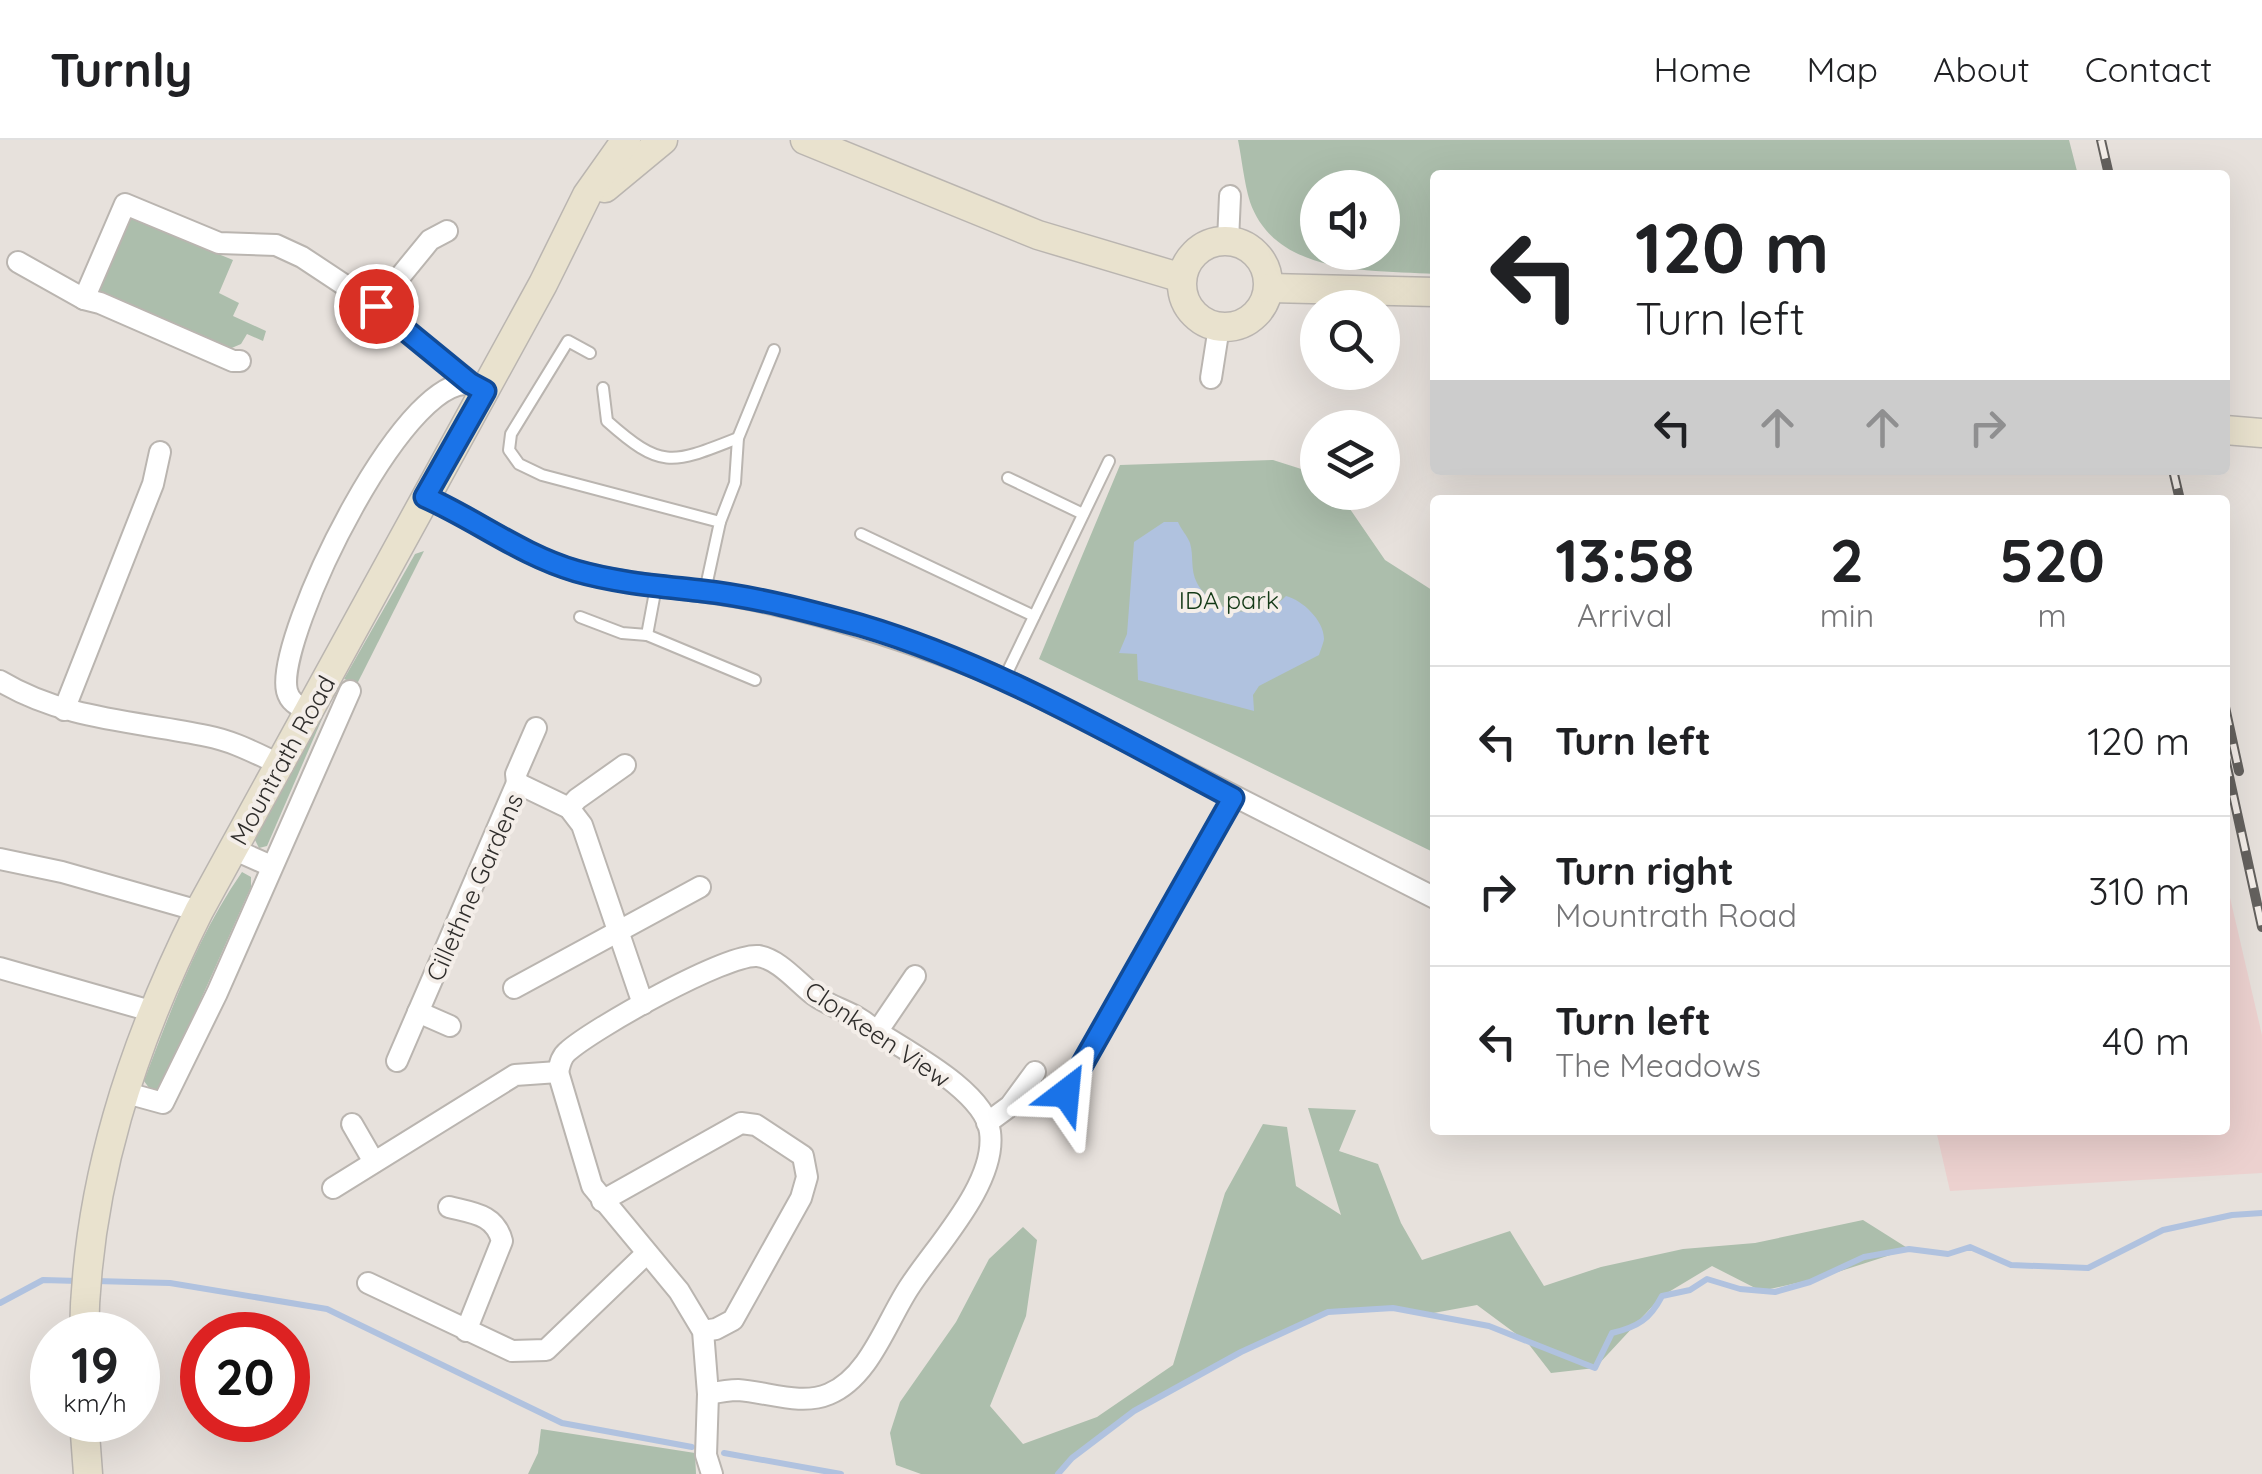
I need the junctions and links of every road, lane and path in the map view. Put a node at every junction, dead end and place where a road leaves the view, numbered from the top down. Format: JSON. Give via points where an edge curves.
{"nodes":[{"id":1,"x":626,"y":140,"type":"edge"},
{"id":2,"x":663,"y":140,"type":"edge"},
{"id":3,"x":805,"y":140,"type":"edge"},
{"id":4,"x":1230,"y":196,"type":"dead end"},
{"id":5,"x":576,"y":218,"type":"junction"},
{"id":6,"x":446,"y":231,"type":"dead end"},
{"id":7,"x":1228,"y":240,"type":"junction"},
{"id":8,"x":18,"y":262,"type":"dead end"},
{"id":9,"x":1182,"y":278,"type":"junction"},
{"id":10,"x":1269,"y":288,"type":"junction"},
{"id":11,"x":1430,"y":292,"type":"edge"},
{"id":12,"x":84,"y":299,"type":"junction"},
{"id":13,"x":376,"y":306,"type":"junction"},
{"id":14,"x":1219,"y":327,"type":"junction"},
{"id":15,"x":774,"y":350,"type":"dead end"},
{"id":16,"x":590,"y":353,"type":"dead end"},
{"id":17,"x":240,"y":362,"type":"dead end"},
{"id":18,"x":1210,"y":378,"type":"dead end"},
{"id":19,"x":478,"y":387,"type":"junction"},
{"id":20,"x":603,"y":388,"type":"dead end"},
{"id":21,"x":2230,"y":431,"type":"edge"},
{"id":22,"x":2262,"y":434,"type":"edge"},
{"id":23,"x":738,"y":438,"type":"junction"},
{"id":24,"x":160,"y":452,"type":"dead end"},
{"id":25,"x":1109,"y":462,"type":"dead end"},
{"id":26,"x":1008,"y":478,"type":"dead end"},
{"id":27,"x":425,"y":497,"type":"junction"},
{"id":28,"x":1083,"y":514,"type":"junction"},
{"id":29,"x":720,"y":522,"type":"junction"},
{"id":30,"x":861,"y":534,"type":"dead end"},
{"id":31,"x":656,"y":587,"type":"junction"},
{"id":32,"x":704,"y":591,"type":"junction"},
{"id":33,"x":1034,"y":616,"type":"junction"},
{"id":34,"x":580,"y":617,"type":"dead end"},
{"id":35,"x":647,"y":635,"type":"junction"},
{"id":36,"x":1004,"y":678,"type":"junction"},
{"id":37,"x":755,"y":680,"type":"dead end"},
{"id":38,"x":0,"y":682,"type":"edge"},
{"id":39,"x":350,"y":691,"type":"dead end"},
{"id":40,"x":64,"y":710,"type":"junction"},
{"id":41,"x":308,"y":711,"type":"junction"},
{"id":42,"x":536,"y":728,"type":"dead end"},
{"id":43,"x":279,"y":764,"type":"junction"},
{"id":44,"x":626,"y":765,"type":"dead end"},
{"id":45,"x":517,"y":783,"type":"junction"},
{"id":46,"x":1233,"y":798,"type":"junction"},
{"id":47,"x":569,"y":808,"type":"junction"},
{"id":48,"x":233,"y":849,"type":"junction"},
{"id":49,"x":0,"y":859,"type":"edge"},
{"id":50,"x":271,"y":866,"type":"junction"},
{"id":51,"x":700,"y":888,"type":"dead end"},
{"id":52,"x":1430,"y":896,"type":"edge"},
{"id":53,"x":199,"y":911,"type":"junction"},
{"id":54,"x":618,"y":930,"type":"junction"},
{"id":55,"x":0,"y":968,"type":"edge"},
{"id":56,"x":915,"y":976,"type":"dead end"},
{"id":57,"x":514,"y":988,"type":"dead end"},
{"id":58,"x":643,"y":1004,"type":"junction"},
{"id":59,"x":151,"y":1012,"type":"junction"},
{"id":60,"x":418,"y":1012,"type":"junction"},
{"id":61,"x":450,"y":1026,"type":"dead end"},
{"id":62,"x":877,"y":1032,"type":"junction"},
{"id":63,"x":396,"y":1061,"type":"dead end"},
{"id":64,"x":558,"y":1072,"type":"junction"},
{"id":65,"x":1035,"y":1072,"type":"dead end"},
{"id":66,"x":123,"y":1092,"type":"junction"},
{"id":67,"x":1066,"y":1093,"type":"dead end"},
{"id":68,"x":987,"y":1123,"type":"junction"},
{"id":69,"x":352,"y":1124,"type":"dead end"},
{"id":70,"x":374,"y":1162,"type":"junction"},
{"id":71,"x":334,"y":1188,"type":"dead end"},
{"id":72,"x":602,"y":1201,"type":"junction"},
{"id":73,"x":449,"y":1206,"type":"dead end"},
{"id":74,"x":647,"y":1253,"type":"junction"},
{"id":75,"x":368,"y":1283,"type":"dead end"},
{"id":76,"x":86,"y":1312,"type":"edge"},
{"id":77,"x":703,"y":1331,"type":"junction"},
{"id":78,"x":466,"y":1332,"type":"junction"},
{"id":79,"x":708,"y":1394,"type":"junction"},
{"id":80,"x":86,"y":1442,"type":"edge"},
{"id":81,"x":88,"y":1474,"type":"edge"},
{"id":82,"x":712,"y":1474,"type":"edge"}],
"edges":[{"from":1,"to":5,"type":"main road","name":"Mountrath Road"},
{"from":2,"to":5,"type":"main road","name":"Mountrath Road"},
{"from":3,"to":9,"type":"main road","via":[[1038,235]]},
{"from":4,"to":7,"type":"street"},
{"from":5,"to":19,"type":"main road","name":"Mountrath Road"},
{"from":6,"to":13,"type":"street","via":[[430,240]]},
{"from":7,"to":9,"type":"main road","via":[[1203,246]]},
{"from":7,"to":10,"type":"main road","via":[[1263,262]]},
{"from":8,"to":12,"type":"street"},
{"from":9,"to":14,"type":"main road","via":[[1195,316]]},
{"from":10,"to":11,"type":"main road"},
{"from":10,"to":14,"type":"main road","via":[[1246,322]]},
{"from":12,"to":13,"type":"street","via":[[125,204],[219,242],[276,245]]},
{"from":12,"to":17,"type":"street"},
{"from":13,"to":19,"type":"street"},
{"from":14,"to":18,"type":"street"},
{"from":15,"to":23,"type":"lane"},
{"from":16,"to":29,"type":"lane","via":[[568,342],[511,434],[509,450],[519,464]]},
{"from":19,"to":27,"type":"main road","name":"Mountrath Road"},
{"from":19,"to":41,"type":"street","via":[[456,384],[439,394],[398,435],[356,500],[306,610],[288,669],[287,690]]},
{"from":20,"to":23,"type":"lane","via":[[607,421],[642,452],[691,456]]},
{"from":21,"to":22,"type":"main road"},
{"from":23,"to":29,"type":"lane","via":[[735,483]]},
{"from":24,"to":40,"type":"street"},
{"from":25,"to":28,"type":"lane"},
{"from":26,"to":28,"type":"lane"},
{"from":27,"to":31,"type":"street","via":[[544,560]]},
{"from":27,"to":41,"type":"main road","name":"Mountrath Road"},
{"from":28,"to":33,"type":"lane"},
{"from":29,"to":32,"type":"lane"},
{"from":30,"to":33,"type":"lane"},
{"from":31,"to":32,"type":"street"},
{"from":31,"to":35,"type":"lane"},
{"from":32,"to":36,"type":"street","via":[[860,626]]},
{"from":33,"to":36,"type":"lane"},
{"from":34,"to":35,"type":"lane","via":[[622,634]]},
{"from":35,"to":37,"type":"lane"},
{"from":36,"to":46,"type":"street"},
{"from":38,"to":40,"type":"street"},
{"from":39,"to":50,"type":"street"},
{"from":40,"to":43,"type":"street","via":[[208,736]]},
{"from":41,"to":43,"type":"main road","name":"Mountrath Road"},
{"from":42,"to":45,"type":"street"},
{"from":43,"to":48,"type":"main road","name":"Mountrath Road"},
{"from":44,"to":47,"type":"street"},
{"from":45,"to":47,"type":"street","name":"Cillethne Gardens"},
{"from":45,"to":60,"type":"street","name":"Cillethne Gardens"},
{"from":46,"to":52,"type":"street"},
{"from":46,"to":67,"type":"lane"},
{"from":47,"to":54,"type":"street","via":[[582,825]]},
{"from":48,"to":50,"type":"street"},
{"from":48,"to":53,"type":"main road","name":"Mountrath Road"},
{"from":49,"to":53,"type":"street"},
{"from":50,"to":66,"type":"street","via":[[163,1103]]},
{"from":51,"to":54,"type":"street"},
{"from":53,"to":59,"type":"main road","name":"Mountrath Road"},
{"from":54,"to":57,"type":"street"},
{"from":54,"to":58,"type":"street"},
{"from":55,"to":59,"type":"street"},
{"from":56,"to":62,"type":"street"},
{"from":58,"to":62,"type":"street","name":"Clonkeen View","via":[[732,960],[760,956]]},
{"from":58,"to":64,"type":"street","name":"Clonkeen View","via":[[563,1055]]},
{"from":59,"to":66,"type":"main road","name":"Mountrath Road"},
{"from":60,"to":61,"type":"street","name":"Cillethne Gardens"},
{"from":60,"to":63,"type":"street","name":"Cillethne Gardens"},
{"from":62,"to":68,"type":"street","name":"Clonkeen View","via":[[964,1090]]},
{"from":64,"to":70,"type":"street","via":[[515,1074]]},
{"from":64,"to":72,"type":"street"},
{"from":65,"to":68,"type":"street","via":[[1010,1106]]},
{"from":66,"to":76,"type":"main road","name":"Mountrath Road","via":[[102,1171]]},
{"from":68,"to":79,"type":"street","via":[[988,1159],[973,1194],[852,1379],[808,1400],[735,1390]]},
{"from":69,"to":70,"type":"street"},
{"from":70,"to":71,"type":"street"},
{"from":72,"to":74,"type":"street"},
{"from":72,"to":77,"type":"street","via":[[741,1123],[756,1125],[803,1156],[807,1178],[801,1198],[733,1320]]},
{"from":73,"to":78,"type":"street","via":[[489,1218],[502,1240]]},
{"from":74,"to":77,"type":"street"},
{"from":74,"to":78,"type":"street","via":[[546,1350],[512,1351]]},
{"from":75,"to":78,"type":"street"},
{"from":77,"to":79,"type":"street"},
{"from":79,"to":82,"type":"street","via":[[706,1456]]},
{"from":80,"to":81,"type":"main road"}]}
